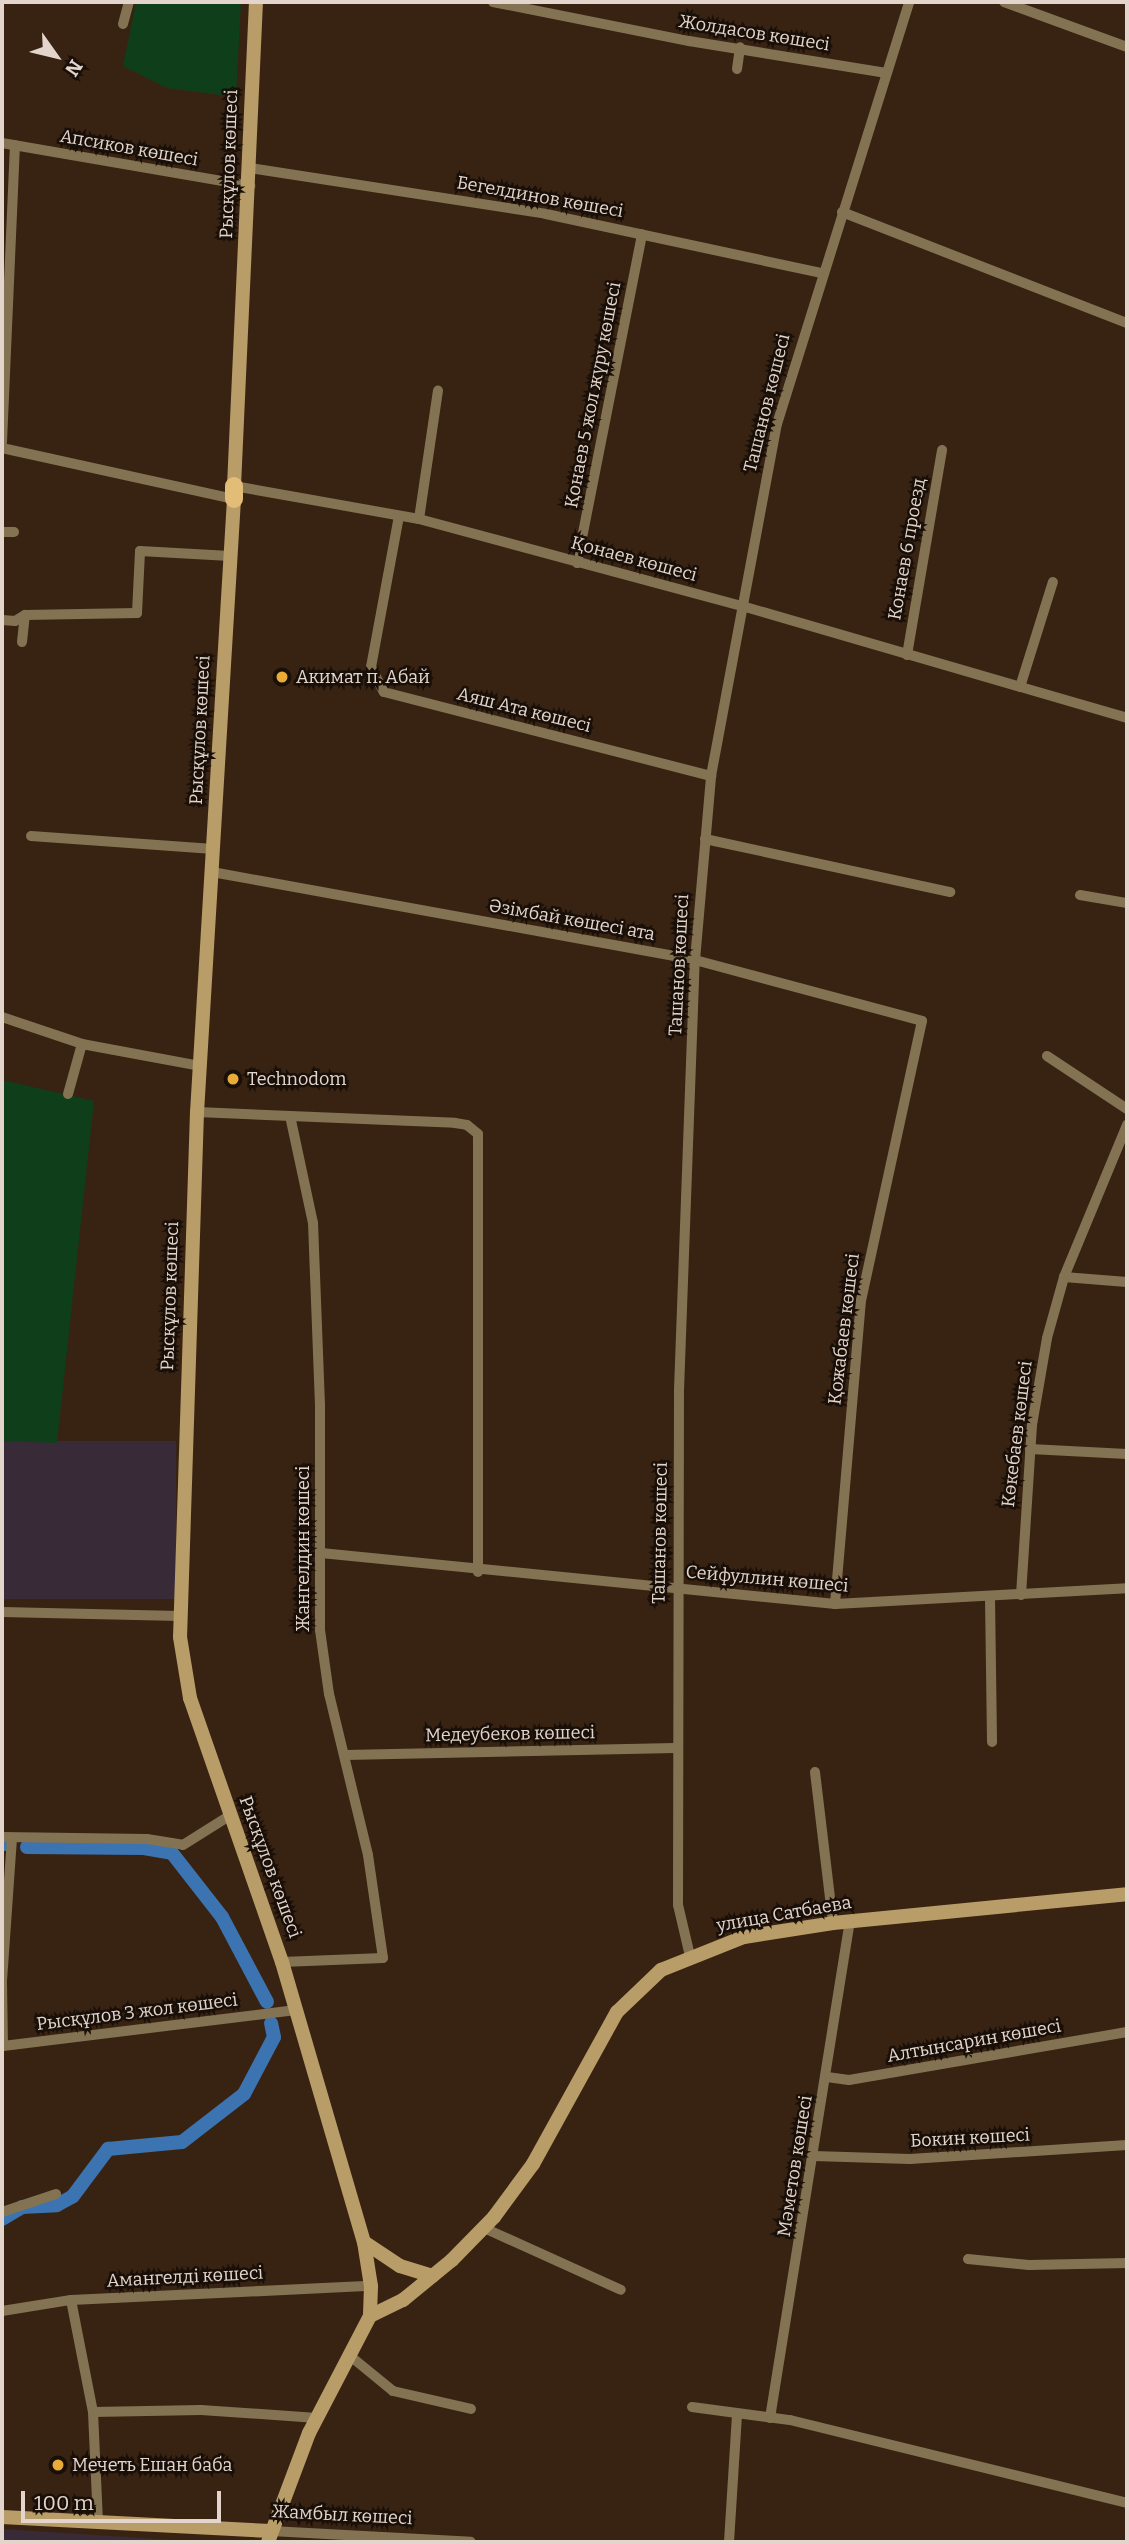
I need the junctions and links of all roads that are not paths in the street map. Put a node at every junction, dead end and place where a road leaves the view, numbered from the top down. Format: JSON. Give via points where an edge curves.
{"nodes":[{"id":1,"x":129,"y":2,"type":"edge"},
{"id":2,"x":256,"y":2,"type":"edge"},
{"id":3,"x":493,"y":2,"type":"edge"},
{"id":4,"x":909,"y":2,"type":"edge"},
{"id":5,"x":1004,"y":2,"type":"edge"},
{"id":6,"x":123,"y":24,"type":"dead end"},
{"id":7,"x":740,"y":47,"type":"junction"},
{"id":8,"x":1127,"y":47,"type":"edge"},
{"id":9,"x":737,"y":69,"type":"dead end"},
{"id":10,"x":886,"y":73,"type":"junction"},
{"id":11,"x":2,"y":143,"type":"edge"},
{"id":12,"x":15,"y":145,"type":"junction"},
{"id":13,"x":250,"y":168,"type":"junction"},
{"id":14,"x":250,"y":186,"type":"junction"},
{"id":15,"x":842,"y":212,"type":"junction"},
{"id":16,"x":642,"y":234,"type":"junction"},
{"id":17,"x":821,"y":273,"type":"junction"},
{"id":18,"x":1127,"y":323,"type":"edge"},
{"id":19,"x":438,"y":390,"type":"dead end"},
{"id":20,"x":2,"y":442,"type":"edge"},
{"id":21,"x":2,"y":448,"type":"edge"},
{"id":22,"x":942,"y":450,"type":"dead end"},
{"id":23,"x":234,"y":492,"type":"junction"},
{"id":24,"x":399,"y":516,"type":"junction"},
{"id":25,"x":419,"y":519,"type":"junction"},
{"id":26,"x":230,"y":556,"type":"junction"},
{"id":27,"x":578,"y":563,"type":"junction"},
{"id":28,"x":1053,"y":582,"type":"dead end"},
{"id":29,"x":742,"y":606,"type":"junction"},
{"id":30,"x":25,"y":615,"type":"junction"},
{"id":31,"x":4,"y":623,"type":"edge"},
{"id":32,"x":22,"y":642,"type":"dead end"},
{"id":33,"x":907,"y":655,"type":"junction"},
{"id":34,"x":1020,"y":687,"type":"junction"},
{"id":35,"x":1127,"y":718,"type":"edge"},
{"id":36,"x":711,"y":776,"type":"junction"},
{"id":37,"x":31,"y":836,"type":"dead end"},
{"id":38,"x":705,"y":839,"type":"junction"},
{"id":39,"x":214,"y":849,"type":"junction"},
{"id":40,"x":212,"y":872,"type":"junction"},
{"id":41,"x":950,"y":892,"type":"dead end"},
{"id":42,"x":1080,"y":895,"type":"dead end"},
{"id":43,"x":1127,"y":902,"type":"edge"},
{"id":44,"x":695,"y":960,"type":"junction"},
{"id":45,"x":2,"y":1017,"type":"edge"},
{"id":46,"x":922,"y":1021,"type":"joint"},
{"id":47,"x":82,"y":1044,"type":"junction"},
{"id":48,"x":1047,"y":1056,"type":"dead end"},
{"id":49,"x":201,"y":1066,"type":"junction"},
{"id":50,"x":68,"y":1094,"type":"dead end"},
{"id":51,"x":1127,"y":1109,"type":"edge"},
{"id":52,"x":197,"y":1112,"type":"junction"},
{"id":53,"x":291,"y":1120,"type":"junction"},
{"id":54,"x":1127,"y":1125,"type":"edge"},
{"id":55,"x":1064,"y":1278,"type":"junction"},
{"id":56,"x":1127,"y":1282,"type":"edge"},
{"id":57,"x":1030,"y":1449,"type":"junction"},
{"id":58,"x":1127,"y":1454,"type":"edge"},
{"id":59,"x":321,"y":1553,"type":"junction"},
{"id":60,"x":478,"y":1572,"type":"junction"},
{"id":61,"x":1127,"y":1588,"type":"edge"},
{"id":62,"x":676,"y":1589,"type":"junction"},
{"id":63,"x":1021,"y":1595,"type":"junction"},
{"id":64,"x":990,"y":1597,"type":"junction"},
{"id":65,"x":835,"y":1604,"type":"junction"},
{"id":66,"x":2,"y":1612,"type":"edge"},
{"id":67,"x":180,"y":1616,"type":"junction"},
{"id":68,"x":992,"y":1742,"type":"dead end"},
{"id":69,"x":675,"y":1748,"type":"junction"},
{"id":70,"x":346,"y":1755,"type":"junction"},
{"id":71,"x":815,"y":1772,"type":"dead end"},
{"id":72,"x":229,"y":1816,"type":"junction"},
{"id":73,"x":7,"y":1838,"type":"edge"},
{"id":74,"x":1127,"y":1894,"type":"edge"},
{"id":75,"x":850,"y":1920,"type":"junction"},
{"id":76,"x":833,"y":1923,"type":"junction"},
{"id":77,"x":690,"y":1956,"type":"junction"},
{"id":78,"x":282,"y":1962,"type":"junction"},
{"id":79,"x":2,"y":1982,"type":"edge"},
{"id":80,"x":296,"y":2010,"type":"junction"},
{"id":81,"x":1127,"y":2032,"type":"edge"},
{"id":82,"x":827,"y":2077,"type":"junction"},
{"id":83,"x":1127,"y":2145,"type":"edge"},
{"id":84,"x":814,"y":2156,"type":"junction"},
{"id":85,"x":56,"y":2194,"type":"dead end"},
{"id":86,"x":2,"y":2212,"type":"edge"},
{"id":87,"x":484,"y":2228,"type":"junction"},
{"id":88,"x":364,"y":2242,"type":"junction"},
{"id":89,"x":968,"y":2259,"type":"dead end"},
{"id":90,"x":1127,"y":2263,"type":"edge"},
{"id":91,"x":432,"y":2276,"type":"junction"},
{"id":92,"x":371,"y":2286,"type":"junction"},
{"id":93,"x":621,"y":2290,"type":"dead end"},
{"id":94,"x":71,"y":2300,"type":"junction"},
{"id":95,"x":2,"y":2311,"type":"edge"},
{"id":96,"x":370,"y":2316,"type":"junction"},
{"id":97,"x":349,"y":2355,"type":"junction"},
{"id":98,"x":692,"y":2407,"type":"dead end"},
{"id":99,"x":471,"y":2409,"type":"dead end"},
{"id":100,"x":93,"y":2412,"type":"junction"},
{"id":101,"x":737,"y":2414,"type":"junction"},
{"id":102,"x":317,"y":2417,"type":"junction"},
{"id":103,"x":770,"y":2418,"type":"junction"},
{"id":104,"x":1127,"y":2503,"type":"edge"},
{"id":105,"x":2,"y":2517,"type":"edge"},
{"id":106,"x":98,"y":2524,"type":"junction"},
{"id":107,"x":270,"y":2537,"type":"edge"},
{"id":108,"x":372,"y":2540,"type":"edge"},
{"id":109,"x":471,"y":2542,"type":"edge"},
{"id":110,"x":729,"y":2542,"type":"edge"}],
"edges":[{"from":1,"to":6,"type":"street"},
{"from":2,"to":13,"type":"main road","name":"Рысқұлов көшесі"},
{"from":3,"to":7,"type":"street","name":"Жолдасов көшесі"},
{"from":4,"to":10,"type":"street","name":"Ташанов көшесі"},
{"from":5,"to":8,"type":"street"},
{"from":7,"to":9,"type":"street"},
{"from":7,"to":10,"type":"street","name":"Жолдасов көшесі"},
{"from":10,"to":15,"type":"street","name":"Ташанов көшесі"},
{"from":11,"to":12,"type":"street","name":"Апсиков көшесі"},
{"from":12,"to":14,"type":"street","name":"Апсиков көшесі"},
{"from":12,"to":20,"type":"street"},
{"from":13,"to":14,"type":"main road","name":"Рысқұлов көшесі"},
{"from":13,"to":16,"type":"street","name":"Бегелдинов көшесі","via":[[478,202]]},
{"from":14,"to":23,"type":"main road","name":"Рысқұлов көшесі"},
{"from":15,"to":17,"type":"street","name":"Ташанов көшесі"},
{"from":15,"to":18,"type":"street"},
{"from":16,"to":17,"type":"street","name":"Бегелдинов көшесі"},
{"from":16,"to":27,"type":"street","name":"Қонаев 5 жол жүру көшесі"},
{"from":17,"to":29,"type":"street","name":"Ташанов көшесі","via":[[778,424]]},
{"from":19,"to":25,"type":"street"},
{"from":21,"to":23,"type":"street","name":"Қонаев көшесі"},
{"from":22,"to":33,"type":"street","name":"Конаев 6 проезд"},
{"from":23,"to":24,"type":"street","name":"Қонаев көшесі"},
{"from":23,"to":26,"type":"main road","name":"Рысқұлов көшесі"},
{"from":24,"to":25,"type":"street","name":"Қонаев көшесі"},
{"from":24,"to":36,"type":"street","name":"Аяш Ата көшесі","via":[[371,667],[384,692]]},
{"from":25,"to":27,"type":"street","name":"Қонаев көшесі"},
{"from":26,"to":30,"type":"street","via":[[140,551],[137,613]]},
{"from":26,"to":39,"type":"main road","name":"Рысқұлов көшесі"},
{"from":27,"to":29,"type":"street","name":"Қонаев көшесі"},
{"from":28,"to":34,"type":"street"},
{"from":29,"to":33,"type":"street","name":"Қонаев көшесі"},
{"from":29,"to":36,"type":"street","name":"Ташанов көшесі"},
{"from":30,"to":31,"type":"street"},
{"from":30,"to":32,"type":"street"},
{"from":33,"to":34,"type":"street","name":"Қонаев көшесі"},
{"from":34,"to":35,"type":"street","name":"Қонаев көшесі"},
{"from":36,"to":38,"type":"street","name":"Ташанов көшесі"},
{"from":37,"to":39,"type":"street"},
{"from":38,"to":41,"type":"street"},
{"from":38,"to":44,"type":"street","name":"Ташанов көшесі"},
{"from":39,"to":40,"type":"main road","name":"Рысқұлов көшесі"},
{"from":40,"to":44,"type":"street","name":"Әзімбай көшесі ата"},
{"from":40,"to":49,"type":"main road","name":"Рысқұлов көшесі"},
{"from":42,"to":43,"type":"street"},
{"from":44,"to":46,"type":"street","name":"Әзімбай көшесі ата"},
{"from":44,"to":62,"type":"street","name":"Ташанов көшесі"},
{"from":45,"to":47,"type":"street"},
{"from":46,"to":65,"type":"street","name":"Қожабаев көшесі","via":[[861,1300]]},
{"from":47,"to":49,"type":"street"},
{"from":47,"to":50,"type":"street"},
{"from":48,"to":51,"type":"street"},
{"from":49,"to":52,"type":"main road","name":"Рысқұлов көшесі"},
{"from":52,"to":53,"type":"street"},
{"from":52,"to":67,"type":"main road","name":"Рысқұлов көшесі"},
{"from":53,"to":59,"type":"street","name":"Жангелдин көшесі","via":[[313,1223]]},
{"from":53,"to":60,"type":"street","via":[[455,1123],[478,1134]]},
{"from":54,"to":55,"type":"street","name":"Көкебаев көшесі"},
{"from":55,"to":56,"type":"street"},
{"from":55,"to":57,"type":"street","name":"Көкебаев көшесі","via":[[1035,1396]]},
{"from":57,"to":58,"type":"street"},
{"from":57,"to":63,"type":"street","name":"Көкебаев көшесі"},
{"from":59,"to":60,"type":"street","name":"Сейфуллин көшесі"},
{"from":59,"to":70,"type":"street","name":"Жангелдин көшесі","via":[[320,1630],[329,1694]]},
{"from":60,"to":62,"type":"street","name":"Сейфуллин көшесі"},
{"from":61,"to":63,"type":"street","name":"Сейфуллин көшесі"},
{"from":62,"to":65,"type":"street","name":"Сейфуллин көшесі"},
{"from":62,"to":69,"type":"street","name":"Ташанов көшесі"},
{"from":63,"to":64,"type":"street","name":"Сейфуллин көшесі"},
{"from":64,"to":65,"type":"street","name":"Сейфуллин көшесі"},
{"from":64,"to":68,"type":"street"},
{"from":66,"to":67,"type":"street"},
{"from":67,"to":72,"type":"main road","name":"Рысқұлов көшесі","via":[[188,1688]]},
{"from":69,"to":70,"type":"street","name":"Медеубеков көшесі"},
{"from":69,"to":77,"type":"street","name":"Ташанов көшесі","via":[[678,1905]]},
{"from":70,"to":78,"type":"street","name":"Жангелдин көшесі","via":[[368,1855],[383,1958]]},
{"from":71,"to":76,"type":"street"},
{"from":72,"to":73,"type":"street","via":[[183,1845],[147,1839]]},
{"from":72,"to":78,"type":"main road","name":"Рысқұлов көшесі"},
{"from":73,"to":79,"type":"street","name":"Рысқұлов 3 жол көшесі"},
{"from":74,"to":75,"type":"main road","name":"улица Сатбаева"},
{"from":75,"to":76,"type":"main road","name":"улица Сатбаева"},
{"from":75,"to":82,"type":"street","name":"Мәметов көшесі"},
{"from":76,"to":77,"type":"main road","name":"улица Сатбаева","via":[[744,1937]]},
{"from":77,"to":87,"type":"main road","name":"улица Сатбаева","via":[[644,1982],[617,2012],[533,2164]]},
{"from":78,"to":80,"type":"main road","name":"Рысқұлов көшесі"},
{"from":79,"to":80,"type":"street","name":"Рысқұлов 3 жол көшесі","via":[[3,2046]]},
{"from":80,"to":88,"type":"main road","name":"Рысқұлов көшесі"},
{"from":81,"to":82,"type":"street","name":"Алтынсарин көшесі","via":[[849,2080]]},
{"from":82,"to":84,"type":"street","name":"Мәметов көшесі"},
{"from":83,"to":84,"type":"street","name":"Бокин көшесі","via":[[909,2159]]},
{"from":84,"to":103,"type":"street","name":"Мәметов көшесі"},
{"from":85,"to":86,"type":"street"},
{"from":87,"to":91,"type":"main road","name":"улица Сатбаева"},
{"from":87,"to":93,"type":"street"},
{"from":88,"to":91,"type":"main road","via":[[400,2266]]},
{"from":88,"to":92,"type":"main road","name":"Рысқұлов көшесі"},
{"from":89,"to":90,"type":"street","via":[[1029,2265]]},
{"from":91,"to":96,"type":"main road","name":"улица Сатбаева","via":[[403,2300]]},
{"from":92,"to":94,"type":"street","name":"Амангелді көшесі"},
{"from":92,"to":96,"type":"main road","name":"Рысқұлов көшесі"},
{"from":94,"to":95,"type":"street","name":"Амангелді көшесі"},
{"from":94,"to":100,"type":"street"},
{"from":96,"to":97,"type":"main road","name":"Рысқұлов көшесі"},
{"from":97,"to":99,"type":"street","via":[[393,2391]]},
{"from":97,"to":102,"type":"main road","name":"Рысқұлов көшесі"},
{"from":98,"to":101,"type":"street"},
{"from":100,"to":102,"type":"street","via":[[201,2410]]},
{"from":100,"to":106,"type":"street"},
{"from":101,"to":103,"type":"street"},
{"from":101,"to":110,"type":"street"},
{"from":102,"to":107,"type":"main road","name":"Рысқұлов көшесі"},
{"from":103,"to":104,"type":"street"},
{"from":105,"to":106,"type":"main road","name":"Жамбыл көшесі"},
{"from":106,"to":107,"type":"main road","name":"Жамбыл көшесі"},
{"from":107,"to":108,"type":"street","name":"Жамбыл көшесі"},
{"from":108,"to":109,"type":"street","name":"Жамбыл көшесі"}]}
